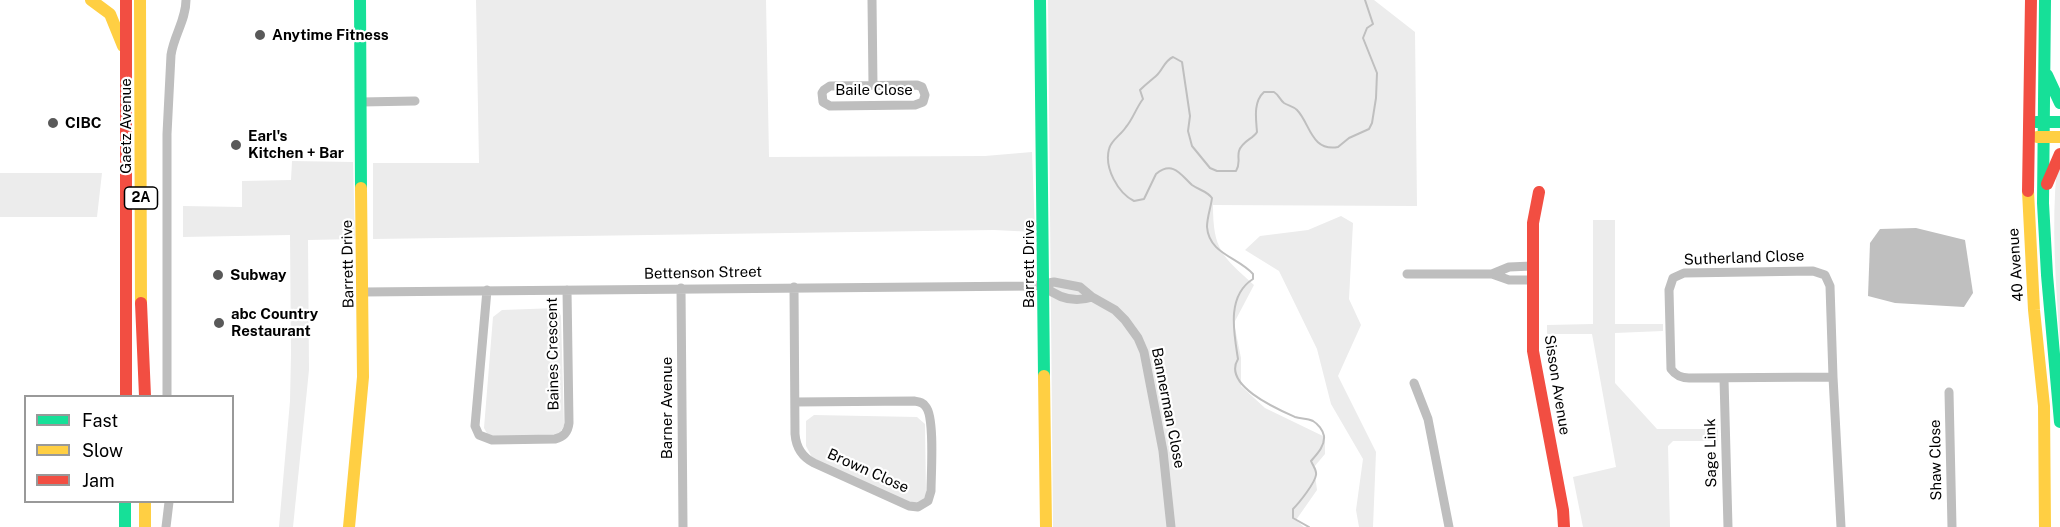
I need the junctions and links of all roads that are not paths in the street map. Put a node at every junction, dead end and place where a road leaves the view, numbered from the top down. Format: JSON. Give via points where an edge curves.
{"nodes":[{"id":1,"x":91,"y":0,"type":"edge"},
{"id":2,"x":126,"y":0,"type":"edge"},
{"id":3,"x":140,"y":0,"type":"edge"},
{"id":4,"x":186,"y":0,"type":"edge"},
{"id":5,"x":360,"y":0,"type":"edge"},
{"id":6,"x":872,"y":0,"type":"edge"},
{"id":7,"x":1040,"y":0,"type":"edge"},
{"id":8,"x":2031,"y":0,"type":"edge"},
{"id":9,"x":2045,"y":0,"type":"edge"},
{"id":10,"x":125,"y":52,"type":"junction"},
{"id":11,"x":2044,"y":59,"type":"junction"},
{"id":12,"x":873,"y":85,"type":"junction"},
{"id":13,"x":415,"y":101,"type":"dead end"},
{"id":14,"x":361,"y":102,"type":"junction"},
{"id":15,"x":2060,"y":104,"type":"edge"},
{"id":16,"x":2028,"y":122,"type":"junction"},
{"id":17,"x":2043,"y":122,"type":"junction"},
{"id":18,"x":2060,"y":122,"type":"edge"},
{"id":19,"x":2028,"y":137,"type":"junction"},
{"id":20,"x":2043,"y":137,"type":"junction"},
{"id":21,"x":2060,"y":137,"type":"edge"},
{"id":22,"x":2060,"y":154,"type":"edge"},
{"id":23,"x":1539,"y":192,"type":"dead end"},
{"id":24,"x":2043,"y":197,"type":"junction"},
{"id":25,"x":1532,"y":266,"type":"junction"},
{"id":26,"x":1407,"y":274,"type":"dead end"},
{"id":27,"x":1492,"y":274,"type":"junction"},
{"id":28,"x":1532,"y":279,"type":"junction"},
{"id":29,"x":1044,"y":286,"type":"junction"},
{"id":30,"x":794,"y":287,"type":"junction"},
{"id":31,"x":681,"y":288,"type":"junction"},
{"id":32,"x":487,"y":290,"type":"junction"},
{"id":33,"x":567,"y":290,"type":"junction"},
{"id":34,"x":363,"y":292,"type":"junction"},
{"id":35,"x":1833,"y":377,"type":"junction"},
{"id":36,"x":1724,"y":379,"type":"junction"},
{"id":37,"x":1414,"y":383,"type":"dead end"},
{"id":38,"x":1949,"y":392,"type":"dead end"},
{"id":39,"x":126,"y":395,"type":"edge"},
{"id":40,"x":145,"y":395,"type":"edge"},
{"id":41,"x":167,"y":395,"type":"edge"},
{"id":42,"x":795,"y":402,"type":"junction"},
{"id":43,"x":2060,"y":422,"type":"edge"},
{"id":44,"x":125,"y":503,"type":"edge"},
{"id":45,"x":145,"y":503,"type":"edge"},
{"id":46,"x":169,"y":503,"type":"edge"},
{"id":47,"x":1563,"y":510,"type":"junction"},
{"id":48,"x":125,"y":527,"type":"edge"},
{"id":49,"x":145,"y":527,"type":"edge"},
{"id":50,"x":166,"y":527,"type":"edge"},
{"id":51,"x":349,"y":527,"type":"edge"},
{"id":52,"x":683,"y":527,"type":"edge"},
{"id":53,"x":1046,"y":527,"type":"edge"},
{"id":54,"x":1171,"y":527,"type":"edge"},
{"id":55,"x":1449,"y":527,"type":"edge"},
{"id":56,"x":1564,"y":527,"type":"edge"},
{"id":57,"x":1570,"y":527,"type":"edge"},
{"id":58,"x":1728,"y":527,"type":"edge"},
{"id":59,"x":1840,"y":527,"type":"edge"},
{"id":60,"x":1952,"y":527,"type":"edge"},
{"id":61,"x":2045,"y":527,"type":"edge"}],
"edges":[{"from":1,"to":10,"type":"main road","via":[[110,14]]},
{"from":2,"to":10,"type":"main road","name":"Gaetz Avenue","number":"2A"},
{"from":3,"to":40,"type":"main road","name":"Gaetz Avenue","number":"2A"},
{"from":4,"to":41,"type":"street","via":[[171,55],[167,134]]},
{"from":5,"to":14,"type":"main road","name":"Barrett Drive"},
{"from":6,"to":12,"type":"street","name":"Baile Close"},
{"from":7,"to":29,"type":"main road","name":"Barrett Drive"},
{"from":8,"to":16,"type":"main road","name":"40 Avenue"},
{"from":9,"to":11,"type":"main road","name":"40 Avenue"},
{"from":10,"to":39,"type":"main road","name":"Gaetz Avenue","number":"2A"},
{"from":11,"to":15,"type":"main road"},
{"from":11,"to":17,"type":"main road","name":"40 Avenue"},
{"from":12,"to":12,"type":"street","name":"Baile Close","via":[[830,86],[822,93],[823,102],[830,106],[915,105],[923,102],[926,94],[917,85]]},
{"from":13,"to":14,"type":"street"},
{"from":14,"to":34,"type":"main road","name":"Barrett Drive"},
{"from":16,"to":17,"type":"main road"},
{"from":16,"to":19,"type":"main road","name":"40 Avenue"},
{"from":17,"to":18,"type":"main road"},
{"from":17,"to":20,"type":"main road","name":"40 Avenue"},
{"from":19,"to":20,"type":"main road"},
{"from":19,"to":61,"type":"main road","name":"40 Avenue","via":[[2030,251],[2044,406]]},
{"from":20,"to":21,"type":"main road"},
{"from":20,"to":24,"type":"main road","name":"40 Avenue"},
{"from":22,"to":24,"type":"main road"},
{"from":23,"to":25,"type":"main road","name":"Sisson Avenue","via":[[1533,223]]},
{"from":24,"to":43,"type":"main road","name":"40 Avenue"},
{"from":25,"to":27,"type":"street","via":[[1509,267]]},
{"from":25,"to":28,"type":"main road","name":"Sisson Avenue"},
{"from":26,"to":27,"type":"street"},
{"from":27,"to":28,"type":"street"},
{"from":28,"to":47,"type":"main road","name":"Sisson Avenue","via":[[1533,351]]},
{"from":29,"to":30,"type":"street","name":"Bettenson Street"},
{"from":29,"to":53,"type":"main road","name":"Barrett Drive"},
{"from":29,"to":54,"type":"street","name":"Bannerman Close","via":[[1054,282],[1080,287],[1115,310],[1138,338],[1146,358],[1163,451]]},
{"from":30,"to":31,"type":"street","name":"Bettenson Street"},
{"from":30,"to":42,"type":"street","name":"Brown Close"},
{"from":31,"to":33,"type":"street","name":"Bettenson Street"},
{"from":31,"to":52,"type":"street","name":"Barner Avenue"},
{"from":32,"to":33,"type":"street","name":"Bettenson Street"},
{"from":32,"to":33,"type":"street","name":"Baines Crescent","via":[[475,426],[479,435],[492,440],[555,439],[567,431]]},
{"from":32,"to":34,"type":"street","name":"Bettenson Street"},
{"from":34,"to":51,"type":"main road","name":"Barrett Drive","via":[[363,394]]},
{"from":35,"to":36,"type":"street","name":"Sutherland Close"},
{"from":35,"to":36,"type":"street","name":"Sutherland Close","via":[[1830,286],[1825,275],[1813,271],[1684,273],[1673,278],[1669,290],[1671,369],[1681,378]]},
{"from":35,"to":59,"type":"street","name":"Sutherland Close"},
{"from":36,"to":58,"type":"street","name":"Sage Link"},
{"from":37,"to":55,"type":"street","via":[[1428,419]]},
{"from":38,"to":60,"type":"street","name":"Shaw Close"},
{"from":42,"to":42,"type":"street","name":"Brown Close","via":[[796,441],[808,460],[909,506],[918,507],[928,501],[931,420],[925,405],[914,401]]},
{"from":44,"to":48,"type":"main road"},
{"from":45,"to":49,"type":"main road"},
{"from":46,"to":50,"type":"street"},
{"from":47,"to":56,"type":"main road","name":"Sisson Avenue"},
{"from":47,"to":57,"type":"main road","name":"Sisson Avenue"}]}
